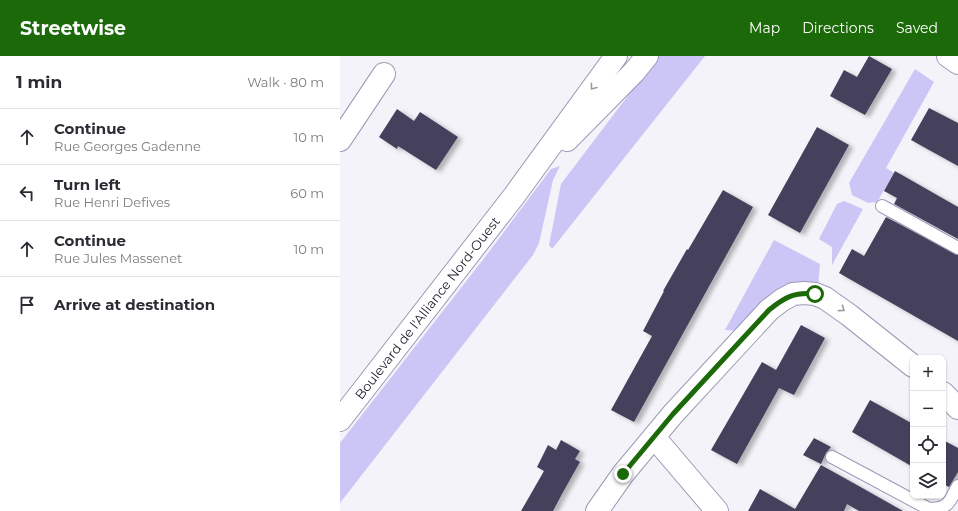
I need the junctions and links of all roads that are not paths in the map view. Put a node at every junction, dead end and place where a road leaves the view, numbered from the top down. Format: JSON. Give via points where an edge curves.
{"nodes":[{"id":1,"x":616,"y":56,"type":"edge"},
{"id":2,"x":647,"y":56,"type":"edge"},
{"id":3,"x":948,"y":56,"type":"edge"},
{"id":4,"x":958,"y":63,"type":"edge"},
{"id":5,"x":384,"y":74,"type":"dead end"},
{"id":6,"x":340,"y":140,"type":"edge"},
{"id":7,"x":514,"y":196,"type":"junction"},
{"id":8,"x":882,"y":206,"type":"dead end"},
{"id":9,"x":958,"y":248,"type":"edge"},
{"id":10,"x":910,"y":364,"type":"edge"},
{"id":11,"x":340,"y":420,"type":"edge"},
{"id":12,"x":654,"y":437,"type":"junction"},
{"id":13,"x":832,"y":457,"type":"dead end"},
{"id":14,"x":958,"y":486,"type":"edge"},
{"id":15,"x":597,"y":511,"type":"edge"},
{"id":16,"x":717,"y":511,"type":"edge"}],
"edges":[{"from":1,"to":7,"type":"street","name":"Boulevard de l'Alliance Nord-Ouest","one_way":true},
{"from":2,"to":7,"type":"street","name":"Boulevard de l'Alliance Nord-Ouest","via":[[629,78]]},
{"from":3,"to":4,"type":"street"},
{"from":5,"to":6,"type":"street"},
{"from":7,"to":11,"type":"street","name":"Boulevard de l'Alliance Nord-Ouest"},
{"from":8,"to":9,"type":"lane"},
{"from":12,"to":10,"type":"street","one_way":true,"via":[[769,310],[793,294],[815,294],[825,298]]},
{"from":12,"to":15,"type":"street"},
{"from":12,"to":16,"type":"street"},
{"from":13,"to":14,"type":"lane","via":[[929,509],[940,509],[948,504]]}]}
